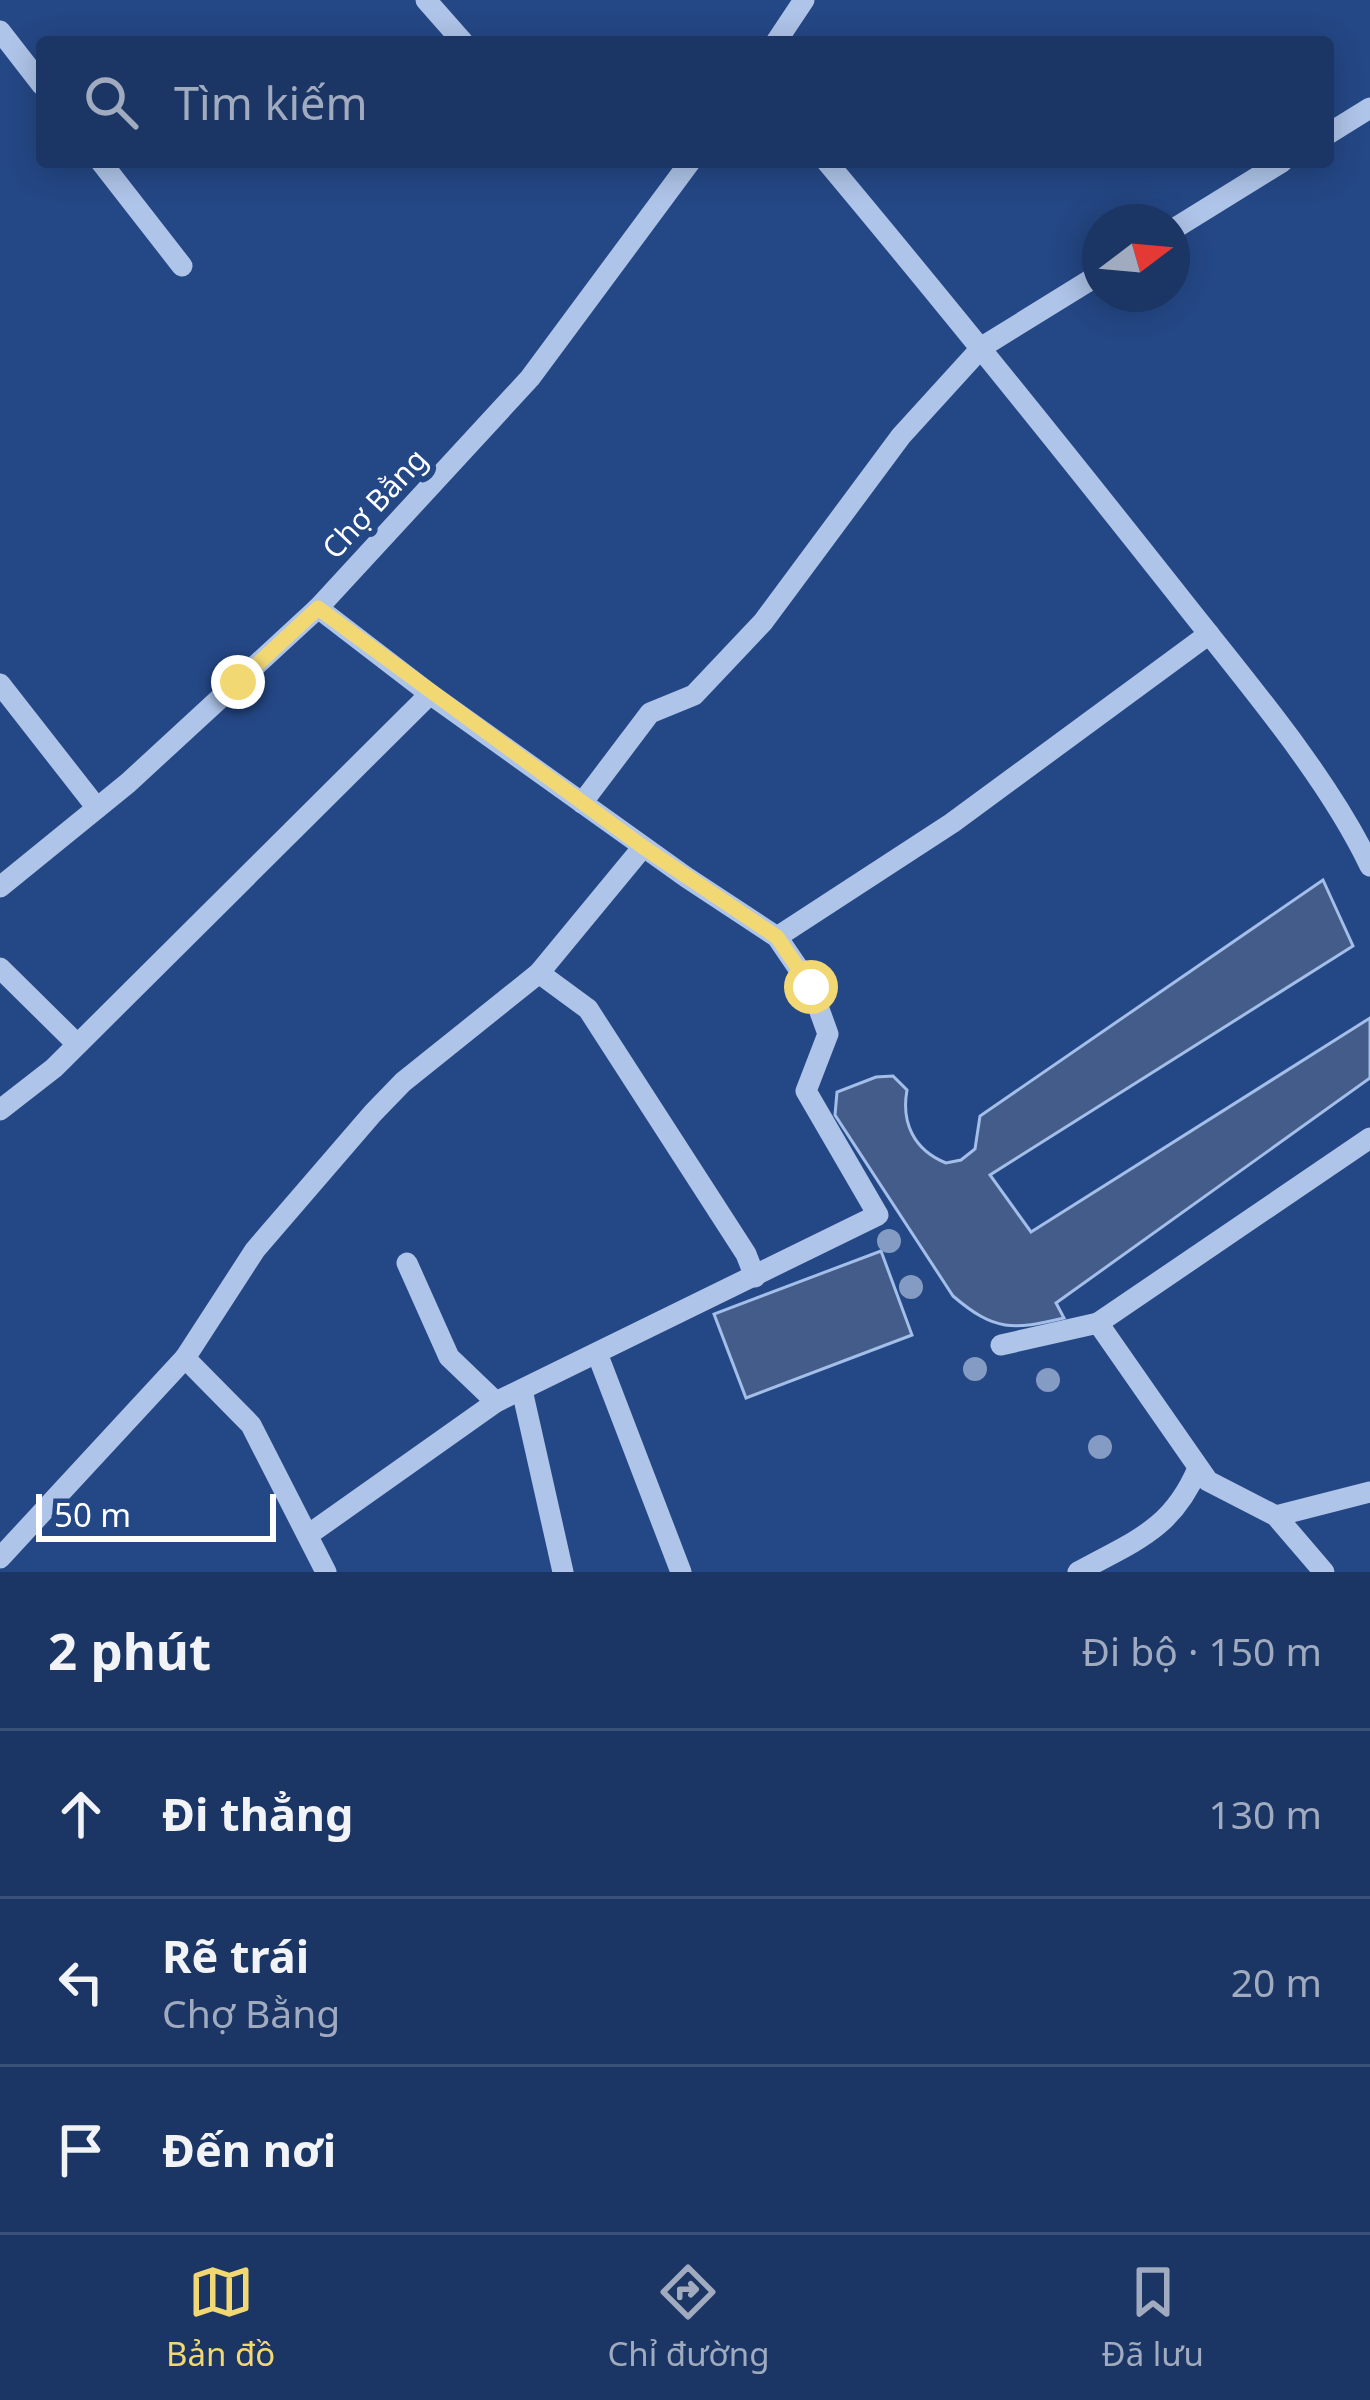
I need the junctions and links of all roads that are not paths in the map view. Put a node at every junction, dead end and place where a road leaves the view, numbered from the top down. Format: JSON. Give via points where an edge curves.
{"nodes":[{"id":1,"x":426,"y":0,"type":"edge"},
{"id":2,"x":804,"y":0,"type":"edge"},
{"id":3,"x":0,"y":31,"type":"edge"},
{"id":4,"x":458,"y":36,"type":"edge"},
{"id":5,"x":780,"y":36,"type":"edge"},
{"id":6,"x":36,"y":77,"type":"edge"},
{"id":7,"x":1370,"y":108,"type":"edge"},
{"id":8,"x":1334,"y":130,"type":"edge"},
{"id":9,"x":106,"y":168,"type":"edge"},
{"id":10,"x":686,"y":168,"type":"edge"},
{"id":11,"x":832,"y":168,"type":"edge"},
{"id":12,"x":1272,"y":168,"type":"edge"},
{"id":13,"x":1190,"y":219,"type":"edge"},
{"id":14,"x":182,"y":266,"type":"dead end"},
{"id":15,"x":1082,"y":285,"type":"edge"},
{"id":16,"x":982,"y":347,"type":"junction"},
{"id":17,"x":318,"y":608,"type":"junction"},
{"id":18,"x":1208,"y":634,"type":"junction"},
{"id":19,"x":0,"y":684,"type":"edge"},
{"id":20,"x":430,"y":694,"type":"junction"},
{"id":21,"x":582,"y":803,"type":"junction"},
{"id":22,"x":97,"y":808,"type":"junction"},
{"id":23,"x":643,"y":847,"type":"junction"},
{"id":24,"x":1370,"y":866,"type":"edge"},
{"id":25,"x":0,"y":887,"type":"edge"},
{"id":26,"x":777,"y":937,"type":"junction"},
{"id":27,"x":0,"y":968,"type":"edge"},
{"id":28,"x":539,"y":973,"type":"junction"},
{"id":29,"x":77,"y":1044,"type":"junction"},
{"id":30,"x":0,"y":1110,"type":"edge"},
{"id":31,"x":1370,"y":1138,"type":"edge"},
{"id":32,"x":407,"y":1263,"type":"dead end"},
{"id":33,"x":755,"y":1277,"type":"junction"},
{"id":34,"x":1098,"y":1323,"type":"junction"},
{"id":35,"x":1000,"y":1345,"type":"dead end"},
{"id":36,"x":597,"y":1354,"type":"junction"},
{"id":37,"x":185,"y":1358,"type":"junction"},
{"id":38,"x":522,"y":1390,"type":"junction"},
{"id":39,"x":496,"y":1402,"type":"junction"},
{"id":40,"x":1198,"y":1468,"type":"junction"},
{"id":41,"x":1370,"y":1492,"type":"edge"},
{"id":42,"x":1276,"y":1516,"type":"junction"},
{"id":43,"x":308,"y":1535,"type":"junction"},
{"id":44,"x":0,"y":1558,"type":"edge"},
{"id":45,"x":326,"y":1572,"type":"edge"},
{"id":46,"x":563,"y":1572,"type":"edge"},
{"id":47,"x":681,"y":1572,"type":"edge"},
{"id":48,"x":1078,"y":1572,"type":"edge"},
{"id":49,"x":1324,"y":1572,"type":"edge"}],
"edges":[{"from":1,"to":4,"type":"street"},
{"from":2,"to":5,"type":"street"},
{"from":3,"to":6,"type":"street"},
{"from":7,"to":8,"type":"street"},
{"from":9,"to":14,"type":"street"},
{"from":10,"to":17,"type":"street","name":"Chợ Bằng","via":[[530,377]]},
{"from":11,"to":16,"type":"street"},
{"from":12,"to":13,"type":"street"},
{"from":15,"to":16,"type":"street"},
{"from":16,"to":18,"type":"street"},
{"from":16,"to":21,"type":"street","via":[[901,436],[763,622],[694,694],[650,713]]},
{"from":17,"to":20,"type":"street"},
{"from":17,"to":22,"type":"street","name":"Chợ Bằng"},
{"from":18,"to":24,"type":"street","via":[[1328,792]]},
{"from":18,"to":26,"type":"street","via":[[952,823]]},
{"from":19,"to":22,"type":"street"},
{"from":20,"to":21,"type":"street"},
{"from":20,"to":29,"type":"street"},
{"from":21,"to":23,"type":"street"},
{"from":22,"to":25,"type":"street","name":"Chợ Bằng"},
{"from":23,"to":26,"type":"street"},
{"from":23,"to":28,"type":"street"},
{"from":26,"to":33,"type":"street","via":[[811,987],[828,1034],[806,1091],[878,1215]]},
{"from":27,"to":29,"type":"street"},
{"from":28,"to":33,"type":"street","via":[[588,1009]]},
{"from":28,"to":37,"type":"street","via":[[373,1114],[255,1250]]},
{"from":29,"to":30,"type":"street"},
{"from":31,"to":34,"type":"street"},
{"from":32,"to":39,"type":"street","via":[[449,1357]]},
{"from":33,"to":36,"type":"street"},
{"from":34,"to":35,"type":"street"},
{"from":34,"to":40,"type":"street"},
{"from":36,"to":38,"type":"street"},
{"from":36,"to":47,"type":"street"},
{"from":37,"to":43,"type":"street","via":[[251,1425]]},
{"from":37,"to":44,"type":"street"},
{"from":38,"to":39,"type":"street"},
{"from":38,"to":46,"type":"street"},
{"from":39,"to":43,"type":"street"},
{"from":40,"to":42,"type":"street"},
{"from":40,"to":48,"type":"street","via":[[1185,1501],[1155,1529]]},
{"from":41,"to":42,"type":"street"},
{"from":42,"to":49,"type":"street"},
{"from":43,"to":45,"type":"street"}]}
